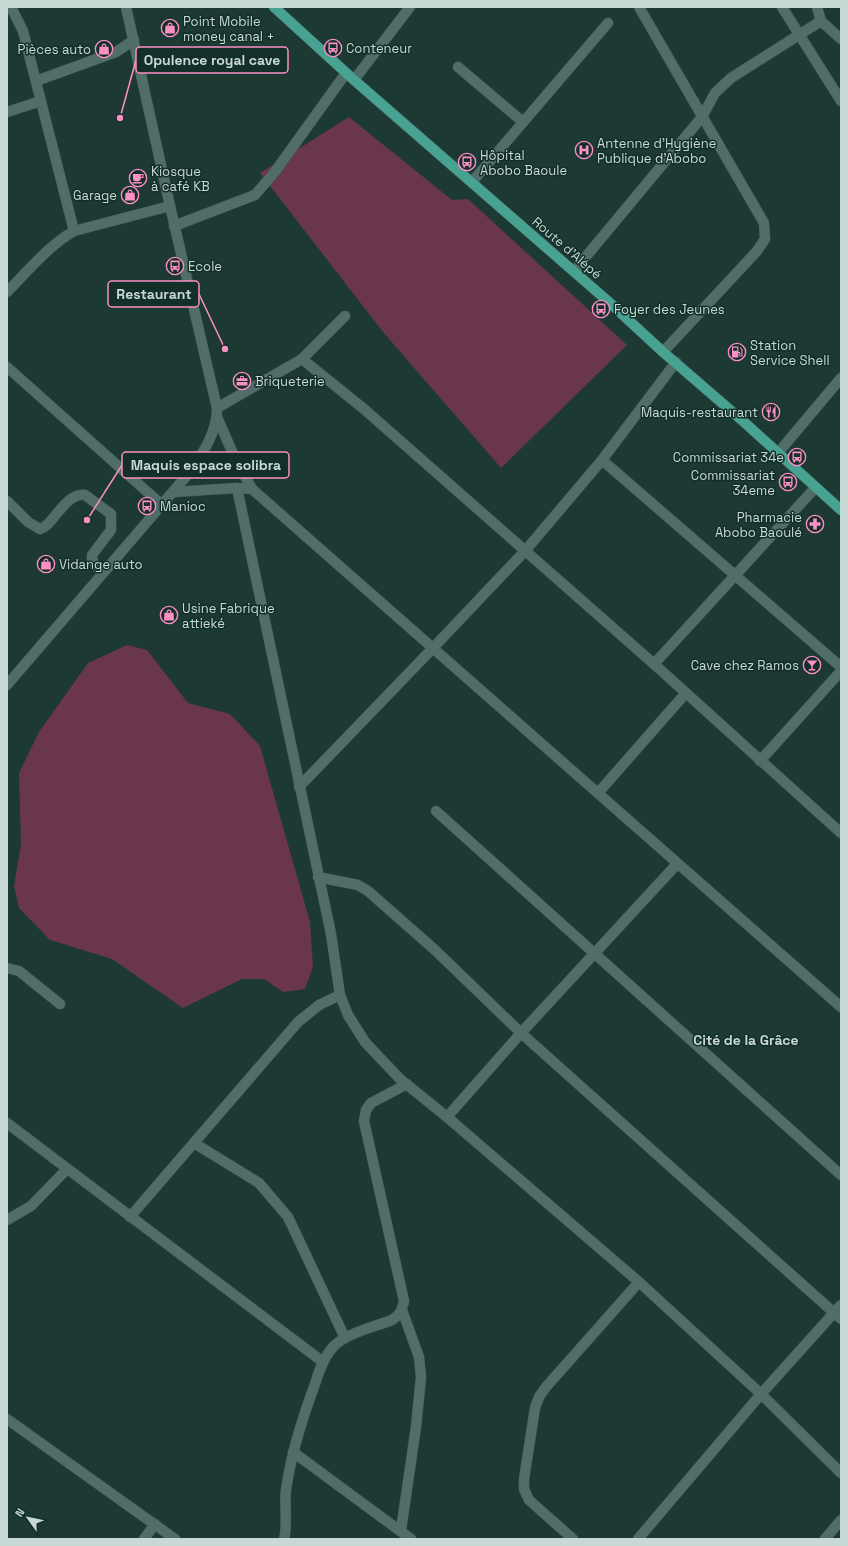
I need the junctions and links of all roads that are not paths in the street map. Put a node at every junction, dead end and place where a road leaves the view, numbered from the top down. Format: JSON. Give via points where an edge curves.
{"nodes":[{"id":1,"x":9,"y":7,"type":"edge"},
{"id":2,"x":126,"y":7,"type":"edge"},
{"id":3,"x":274,"y":7,"type":"edge"},
{"id":4,"x":410,"y":7,"type":"edge"},
{"id":5,"x":639,"y":7,"type":"edge"},
{"id":6,"x":782,"y":7,"type":"edge"},
{"id":7,"x":817,"y":7,"type":"edge"},
{"id":8,"x":821,"y":21,"type":"junction"},
{"id":9,"x":608,"y":23,"type":"dead end"},
{"id":10,"x":799,"y":34,"type":"junction"},
{"id":11,"x":134,"y":40,"type":"junction"},
{"id":12,"x":841,"y":40,"type":"edge"},
{"id":13,"x":458,"y":67,"type":"dead end"},
{"id":14,"x":350,"y":77,"type":"junction"},
{"id":15,"x":36,"y":81,"type":"junction"},
{"id":16,"x":41,"y":101,"type":"junction"},
{"id":17,"x":841,"y":101,"type":"edge"},
{"id":18,"x":7,"y":112,"type":"edge"},
{"id":19,"x":702,"y":117,"type":"junction"},
{"id":20,"x":523,"y":122,"type":"junction"},
{"id":21,"x":472,"y":182,"type":"junction"},
{"id":22,"x":170,"y":206,"type":"junction"},
{"id":23,"x":174,"y":226,"type":"junction"},
{"id":24,"x":74,"y":231,"type":"junction"},
{"id":25,"x":574,"y":271,"type":"junction"},
{"id":26,"x":7,"y":292,"type":"edge"},
{"id":27,"x":345,"y":316,"type":"dead end"},
{"id":28,"x":663,"y":352,"type":"junction"},
{"id":29,"x":302,"y":359,"type":"junction"},
{"id":30,"x":676,"y":362,"type":"junction"},
{"id":31,"x":7,"y":367,"type":"edge"},
{"id":32,"x":841,"y":378,"type":"edge"},
{"id":33,"x":217,"y":413,"type":"junction"},
{"id":34,"x":778,"y":454,"type":"junction"},
{"id":35,"x":602,"y":460,"type":"junction"},
{"id":36,"x":237,"y":488,"type":"junction"},
{"id":37,"x":816,"y":488,"type":"junction"},
{"id":38,"x":252,"y":490,"type":"junction"},
{"id":39,"x":174,"y":492,"type":"junction"},
{"id":40,"x":7,"y":501,"type":"edge"},
{"id":41,"x":162,"y":505,"type":"junction"},
{"id":42,"x":841,"y":510,"type":"edge"},
{"id":43,"x":525,"y":551,"type":"junction"},
{"id":44,"x":102,"y":574,"type":"junction"},
{"id":45,"x":735,"y":574,"type":"junction"},
{"id":46,"x":433,"y":648,"type":"junction"},
{"id":47,"x":654,"y":664,"type":"junction"},
{"id":48,"x":840,"y":665,"type":"edge"},
{"id":49,"x":7,"y":685,"type":"edge"},
{"id":50,"x":685,"y":694,"type":"junction"},
{"id":51,"x":760,"y":761,"type":"junction"},
{"id":52,"x":299,"y":787,"type":"junction"},
{"id":53,"x":598,"y":793,"type":"junction"},
{"id":54,"x":436,"y":811,"type":"dead end"},
{"id":55,"x":841,"y":833,"type":"edge"},
{"id":56,"x":677,"y":864,"type":"junction"},
{"id":57,"x":318,"y":877,"type":"junction"},
{"id":58,"x":595,"y":954,"type":"junction"},
{"id":59,"x":7,"y":968,"type":"edge"},
{"id":60,"x":340,"y":995,"type":"junction"},
{"id":61,"x":60,"y":1004,"type":"dead end"},
{"id":62,"x":841,"y":1007,"type":"edge"},
{"id":63,"x":521,"y":1033,"type":"junction"},
{"id":64,"x":407,"y":1084,"type":"junction"},
{"id":65,"x":447,"y":1117,"type":"junction"},
{"id":66,"x":7,"y":1123,"type":"edge"},
{"id":67,"x":194,"y":1143,"type":"junction"},
{"id":68,"x":67,"y":1169,"type":"junction"},
{"id":69,"x":841,"y":1175,"type":"edge"},
{"id":70,"x":130,"y":1217,"type":"junction"},
{"id":71,"x":7,"y":1220,"type":"edge"},
{"id":72,"x":639,"y":1282,"type":"junction"},
{"id":73,"x":841,"y":1304,"type":"edge"},
{"id":74,"x":402,"y":1310,"type":"junction"},
{"id":75,"x":837,"y":1316,"type":"edge"},
{"id":76,"x":345,"y":1338,"type":"junction"},
{"id":77,"x":323,"y":1362,"type":"junction"},
{"id":78,"x":761,"y":1394,"type":"junction"},
{"id":79,"x":7,"y":1419,"type":"edge"},
{"id":80,"x":293,"y":1452,"type":"junction"},
{"id":81,"x":841,"y":1474,"type":"edge"},
{"id":82,"x":841,"y":1520,"type":"edge"},
{"id":83,"x":155,"y":1524,"type":"junction"},
{"id":84,"x":401,"y":1530,"type":"junction"},
{"id":85,"x":144,"y":1539,"type":"edge"},
{"id":86,"x":175,"y":1539,"type":"edge"},
{"id":87,"x":284,"y":1539,"type":"edge"},
{"id":88,"x":411,"y":1539,"type":"edge"},
{"id":89,"x":573,"y":1539,"type":"edge"},
{"id":90,"x":638,"y":1539,"type":"edge"},
{"id":91,"x":825,"y":1539,"type":"edge"}],
"edges":[{"from":1,"to":15,"type":"street","via":[[23,31]]},
{"from":2,"to":11,"type":"street"},
{"from":3,"to":14,"type":"main road","name":"Route d'Alépé"},
{"from":4,"to":14,"type":"street"},
{"from":5,"to":19,"type":"street"},
{"from":6,"to":10,"type":"street"},
{"from":7,"to":8,"type":"street"},
{"from":8,"to":10,"type":"street"},
{"from":8,"to":12,"type":"street"},
{"from":9,"to":20,"type":"street"},
{"from":10,"to":17,"type":"street"},
{"from":10,"to":19,"type":"street","via":[[731,78],[715,93]]},
{"from":11,"to":15,"type":"street","via":[[116,52]]},
{"from":11,"to":22,"type":"street"},
{"from":13,"to":20,"type":"street"},
{"from":14,"to":21,"type":"main road","name":"Route d'Alépé"},
{"from":14,"to":23,"type":"street","via":[[255,195]]},
{"from":15,"to":16,"type":"street"},
{"from":16,"to":18,"type":"street"},
{"from":16,"to":24,"type":"street"},
{"from":19,"to":25,"type":"street"},
{"from":19,"to":28,"type":"street","via":[[764,223],[765,239],[757,251]]},
{"from":20,"to":21,"type":"street"},
{"from":21,"to":25,"type":"main road","name":"Route d'Alépé"},
{"from":22,"to":23,"type":"street"},
{"from":22,"to":24,"type":"street"},
{"from":23,"to":33,"type":"street"},
{"from":24,"to":26,"type":"street","via":[[45,253]]},
{"from":25,"to":28,"type":"main road","name":"Route d'Alépé"},
{"from":27,"to":29,"type":"street"},
{"from":28,"to":30,"type":"main road","name":"Route d'Alépé"},
{"from":29,"to":33,"type":"street"},
{"from":29,"to":43,"type":"street","via":[[364,409]]},
{"from":30,"to":34,"type":"main road","name":"Route d'Alépé"},
{"from":30,"to":35,"type":"street"},
{"from":31,"to":41,"type":"street"},
{"from":32,"to":34,"type":"street"},
{"from":33,"to":38,"type":"street","via":[[234,456]]},
{"from":33,"to":39,"type":"street","via":[[209,442]]},
{"from":34,"to":37,"type":"main road","name":"Route d'Alépé"},
{"from":35,"to":43,"type":"street"},
{"from":35,"to":45,"type":"street"},
{"from":36,"to":38,"type":"street"},
{"from":36,"to":39,"type":"street"},
{"from":36,"to":52,"type":"street"},
{"from":37,"to":42,"type":"main road","name":"Route d'Alépé"},
{"from":37,"to":45,"type":"street"},
{"from":38,"to":46,"type":"street"},
{"from":39,"to":41,"type":"street"},
{"from":40,"to":44,"type":"street","via":[[28,522],[40,529],[75,496],[81,494],[111,514],[111,530],[92,555],[92,560]]},
{"from":41,"to":44,"type":"street"},
{"from":43,"to":46,"type":"street"},
{"from":43,"to":47,"type":"street"},
{"from":44,"to":49,"type":"street"},
{"from":45,"to":47,"type":"street"},
{"from":45,"to":48,"type":"street"},
{"from":46,"to":52,"type":"street"},
{"from":46,"to":53,"type":"street"},
{"from":47,"to":50,"type":"street"},
{"from":48,"to":51,"type":"street"},
{"from":50,"to":51,"type":"street"},
{"from":50,"to":53,"type":"street"},
{"from":51,"to":55,"type":"street"},
{"from":52,"to":57,"type":"street"},
{"from":53,"to":56,"type":"street"},
{"from":54,"to":58,"type":"street"},
{"from":56,"to":58,"type":"street"},
{"from":56,"to":62,"type":"street"},
{"from":57,"to":60,"type":"street","via":[[331,934]]},
{"from":57,"to":63,"type":"street","via":[[358,885],[368,891],[435,950]]},
{"from":58,"to":63,"type":"street"},
{"from":58,"to":69,"type":"street"},
{"from":59,"to":61,"type":"street","via":[[18,971]]},
{"from":60,"to":64,"type":"street","via":[[348,1015],[365,1042]]},
{"from":60,"to":67,"type":"street","via":[[319,1005],[298,1022]]},
{"from":63,"to":65,"type":"street"},
{"from":63,"to":75,"type":"street"},
{"from":64,"to":65,"type":"street"},
{"from":64,"to":74,"type":"street","via":[[371,1103],[366,1110],[364,1121],[404,1301]]},
{"from":65,"to":72,"type":"street"},
{"from":66,"to":68,"type":"street"},
{"from":67,"to":70,"type":"street"},
{"from":67,"to":76,"type":"street","via":[[259,1183],[288,1217]]},
{"from":68,"to":70,"type":"street"},
{"from":68,"to":71,"type":"street","via":[[31,1206]]},
{"from":70,"to":77,"type":"street"},
{"from":72,"to":78,"type":"street"},
{"from":72,"to":89,"type":"street","via":[[546,1387],[535,1408],[524,1479],[526,1495]]},
{"from":73,"to":75,"type":"street"},
{"from":74,"to":76,"type":"street","via":[[392,1320]]},
{"from":74,"to":84,"type":"street","via":[[420,1357],[421,1377]]},
{"from":75,"to":78,"type":"street"},
{"from":76,"to":77,"type":"street","via":[[333,1347]]},
{"from":77,"to":80,"type":"street"},
{"from":78,"to":81,"type":"street"},
{"from":78,"to":90,"type":"street"},
{"from":79,"to":83,"type":"street"},
{"from":80,"to":84,"type":"street"},
{"from":80,"to":87,"type":"street","via":[[285,1499]]},
{"from":82,"to":91,"type":"street"},
{"from":83,"to":85,"type":"street"},
{"from":83,"to":86,"type":"street"},
{"from":84,"to":88,"type":"street"}]}
